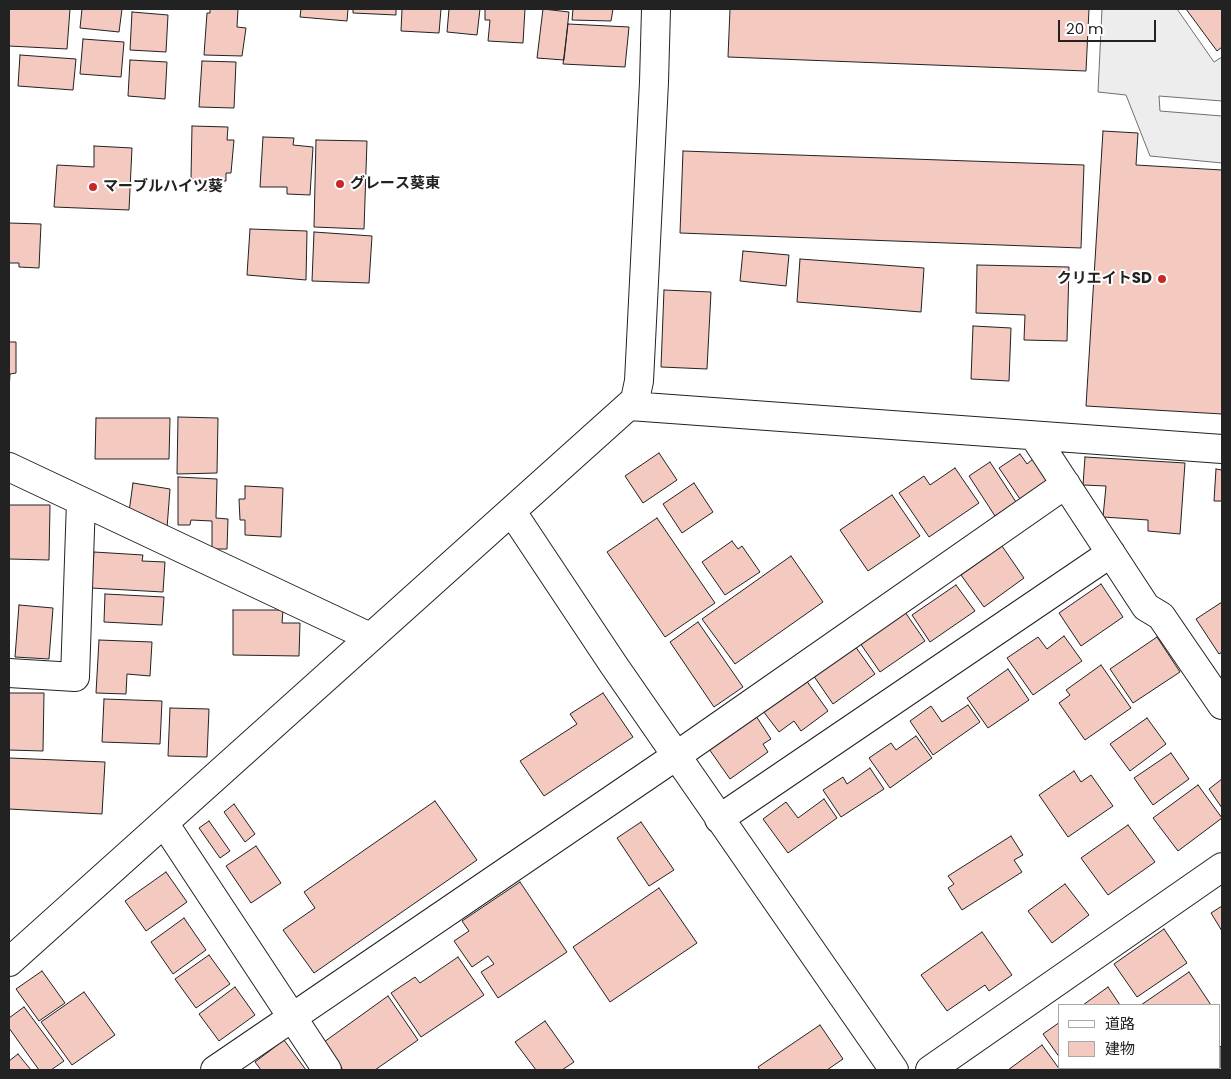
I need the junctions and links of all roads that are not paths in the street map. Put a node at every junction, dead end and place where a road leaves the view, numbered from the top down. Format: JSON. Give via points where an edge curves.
{"nodes":[{"id":1,"x":656,"y":9,"type":"edge"},
{"id":2,"x":630,"y":406,"type":"junction"},
{"id":3,"x":1034,"y":436,"type":"junction"},
{"id":4,"x":1222,"y":449,"type":"edge"},
{"id":5,"x":9,"y":467,"type":"edge"},
{"id":6,"x":1066,"y":484,"type":"junction"},
{"id":7,"x":80,"y":501,"type":"junction"},
{"id":8,"x":512,"y":512,"type":"junction"},
{"id":9,"x":1111,"y":553,"type":"junction"},
{"id":10,"x":370,"y":637,"type":"junction"},
{"id":11,"x":9,"y":673,"type":"edge"},
{"id":12,"x":1222,"y":704,"type":"edge"},
{"id":13,"x":676,"y":756,"type":"junction"},
{"id":14,"x":719,"y":818,"type":"junction"},
{"id":15,"x":164,"y":823,"type":"junction"},
{"id":16,"x":1222,"y":867,"type":"edge"},
{"id":17,"x":9,"y":962,"type":"edge"},
{"id":18,"x":292,"y":1018,"type":"junction"},
{"id":19,"x":215,"y":1070,"type":"edge"},
{"id":20,"x":327,"y":1070,"type":"edge"},
{"id":21,"x":894,"y":1070,"type":"edge"},
{"id":22,"x":930,"y":1070,"type":"edge"}],
"edges":[{"from":1,"to":2,"type":"street","via":[[639,381],[638,395]]},
{"from":2,"to":3,"type":"street"},
{"from":2,"to":8,"type":"street"},
{"from":3,"to":4,"type":"street"},
{"from":3,"to":6,"type":"street"},
{"from":5,"to":7,"type":"street"},
{"from":6,"to":9,"type":"street"},
{"from":6,"to":13,"type":"street"},
{"from":7,"to":10,"type":"street"},
{"from":7,"to":11,"type":"street","via":[[75,677]]},
{"from":8,"to":10,"type":"street"},
{"from":8,"to":13,"type":"street"},
{"from":9,"to":12,"type":"street","via":[[1146,607],[1161,616]]},
{"from":9,"to":14,"type":"street"},
{"from":10,"to":15,"type":"street"},
{"from":13,"to":14,"type":"street"},
{"from":13,"to":18,"type":"street"},
{"from":14,"to":21,"type":"street"},
{"from":15,"to":17,"type":"street"},
{"from":15,"to":18,"type":"street"},
{"from":16,"to":22,"type":"street"},
{"from":18,"to":19,"type":"street"},
{"from":18,"to":20,"type":"street"}]}
